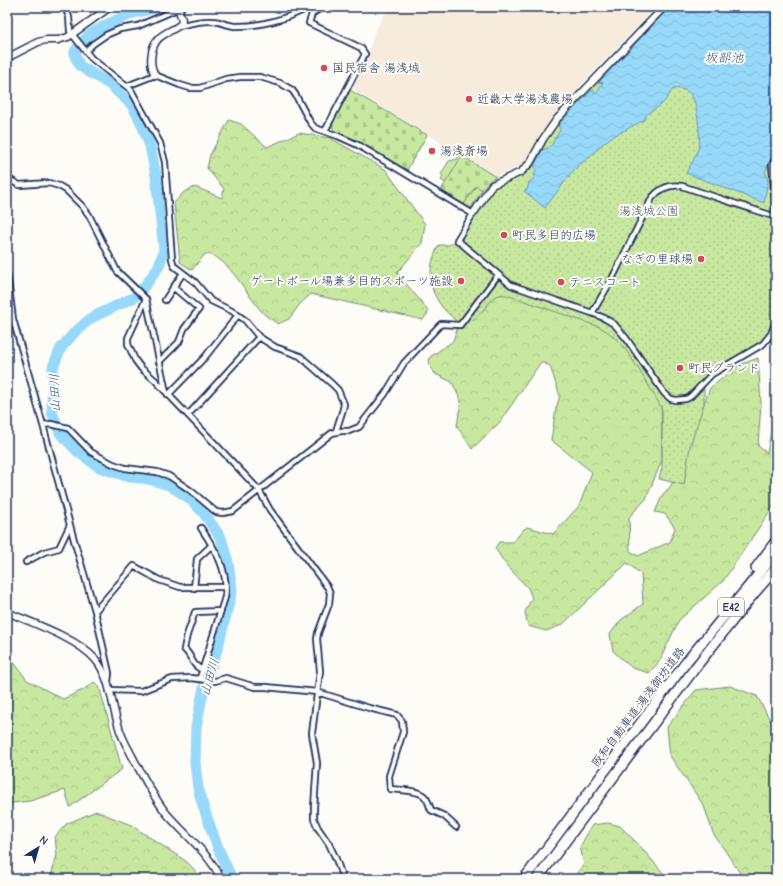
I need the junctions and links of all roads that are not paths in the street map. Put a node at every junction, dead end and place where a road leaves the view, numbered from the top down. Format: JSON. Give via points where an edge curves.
{"nodes":[{"id":1,"x":110,"y":7,"type":"edge"},
{"id":2,"x":309,"y":7,"type":"edge"},
{"id":3,"x":322,"y":7,"type":"edge"},
{"id":4,"x":664,"y":7,"type":"edge"},
{"id":5,"x":66,"y":8,"type":"edge"},
{"id":6,"x":180,"y":8,"type":"edge"},
{"id":7,"x":179,"y":26,"type":"junction"},
{"id":8,"x":73,"y":36,"type":"junction"},
{"id":9,"x":85,"y":50,"type":"junction"},
{"id":10,"x":7,"y":58,"type":"edge"},
{"id":11,"x":155,"y":75,"type":"junction"},
{"id":12,"x":127,"y":86,"type":"junction"},
{"id":13,"x":325,"y":131,"type":"junction"},
{"id":14,"x":776,"y":156,"type":"edge"},
{"id":15,"x":7,"y":178,"type":"edge"},
{"id":16,"x":776,"y":211,"type":"edge"},
{"id":17,"x":473,"y":214,"type":"junction"},
{"id":18,"x":776,"y":217,"type":"edge"},
{"id":19,"x":183,"y":273,"type":"junction"},
{"id":20,"x":7,"y":274,"type":"edge"},
{"id":21,"x":498,"y":275,"type":"junction"},
{"id":22,"x":173,"y":287,"type":"junction"},
{"id":23,"x":145,"y":299,"type":"junction"},
{"id":24,"x":165,"y":300,"type":"dead end"},
{"id":25,"x":592,"y":313,"type":"junction"},
{"id":26,"x":238,"y":315,"type":"junction"},
{"id":27,"x":13,"y":319,"type":"junction"},
{"id":28,"x":7,"y":320,"type":"edge"},
{"id":29,"x":776,"y":320,"type":"edge"},
{"id":30,"x":259,"y":337,"type":"junction"},
{"id":31,"x":159,"y":362,"type":"junction"},
{"id":32,"x":167,"y":394,"type":"junction"},
{"id":33,"x":188,"y":415,"type":"junction"},
{"id":34,"x":44,"y":425,"type":"junction"},
{"id":35,"x":336,"y":432,"type":"junction"},
{"id":36,"x":259,"y":490,"type":"junction"},
{"id":37,"x":70,"y":525,"type":"junction"},
{"id":38,"x":201,"y":528,"type":"dead end"},
{"id":39,"x":776,"y":541,"type":"edge"},
{"id":40,"x":212,"y":545,"type":"junction"},
{"id":41,"x":776,"y":553,"type":"edge"},
{"id":42,"x":26,"y":562,"type":"dead end"},
{"id":43,"x":776,"y":568,"type":"edge"},
{"id":44,"x":776,"y":576,"type":"edge"},
{"id":45,"x":226,"y":587,"type":"junction"},
{"id":46,"x":194,"y":588,"type":"junction"},
{"id":47,"x":95,"y":611,"type":"junction"},
{"id":48,"x":221,"y":611,"type":"junction"},
{"id":49,"x":7,"y":612,"type":"edge"},
{"id":50,"x":720,"y":620,"type":"junction"},
{"id":51,"x":720,"y":636,"type":"junction"},
{"id":52,"x":203,"y":670,"type":"junction"},
{"id":53,"x":201,"y":678,"type":"junction"},
{"id":54,"x":108,"y":687,"type":"junction"},
{"id":55,"x":317,"y":692,"type":"junction"},
{"id":56,"x":456,"y":828,"type":"dead end"},
{"id":57,"x":221,"y":879,"type":"edge"},
{"id":58,"x":343,"y":879,"type":"edge"},
{"id":59,"x":524,"y":879,"type":"edge"},
{"id":60,"x":537,"y":879,"type":"edge"}],
"edges":[{"from":1,"to":8,"type":"street"},
{"from":2,"to":7,"type":"street","via":[[281,19],[250,25],[235,26],[207,22]]},
{"from":3,"to":13,"type":"street","via":[[312,14],[309,23],[361,48],[365,54]]},
{"from":4,"to":17,"type":"street","via":[[557,119],[530,163],[521,172],[492,185]]},
{"from":5,"to":8,"type":"street"},
{"from":6,"to":7,"type":"street","via":[[182,22]]},
{"from":6,"to":9,"type":"street","via":[[138,26],[106,35]]},
{"from":7,"to":11,"type":"street","via":[[159,38],[155,44],[151,66]]},
{"from":8,"to":9,"type":"street"},
{"from":8,"to":10,"type":"street","via":[[38,42]]},
{"from":9,"to":12,"type":"street","via":[[91,58]]},
{"from":11,"to":12,"type":"street"},
{"from":11,"to":13,"type":"street","via":[[190,88],[200,88],[240,76],[271,80],[292,90],[312,125]]},
{"from":12,"to":19,"type":"street","via":[[146,116],[164,154],[173,263]]},
{"from":13,"to":17,"type":"street","via":[[358,145]]},
{"from":14,"to":16,"type":"street","via":[[772,165]]},
{"from":15,"to":23,"type":"street","via":[[19,185],[49,183],[59,186],[73,196],[89,215],[118,271]]},
{"from":17,"to":21,"type":"street","via":[[457,240]]},
{"from":18,"to":25,"type":"street","via":[[682,186],[663,188],[652,198],[612,279]]},
{"from":19,"to":22,"type":"street"},
{"from":19,"to":26,"type":"street","via":[[211,300]]},
{"from":20,"to":27,"type":"street"},
{"from":21,"to":25,"type":"street","via":[[515,288]]},
{"from":21,"to":35,"type":"street","via":[[460,325],[441,324],[411,354],[385,394],[359,427]]},
{"from":22,"to":24,"type":"street"},
{"from":22,"to":31,"type":"street","via":[[199,308],[184,329],[179,342]]},
{"from":23,"to":31,"type":"street"},
{"from":23,"to":32,"type":"street","via":[[128,338],[128,344],[134,360]]},
{"from":25,"to":29,"type":"street","via":[[618,328],[664,393],[676,400],[690,397],[712,374],[763,344],[771,334]]},
{"from":26,"to":30,"type":"street"},
{"from":26,"to":32,"type":"street","via":[[205,357]]},
{"from":27,"to":28,"type":"street"},
{"from":27,"to":34,"type":"street"},
{"from":30,"to":33,"type":"street"},
{"from":30,"to":35,"type":"street","via":[[275,347],[300,356],[338,390],[344,404]]},
{"from":31,"to":32,"type":"street"},
{"from":32,"to":33,"type":"street"},
{"from":33,"to":36,"type":"street"},
{"from":34,"to":36,"type":"street","via":[[68,428],[91,452],[113,464],[169,476],[220,513],[233,511]]},
{"from":34,"to":37,"type":"street"},
{"from":35,"to":36,"type":"street"},
{"from":36,"to":55,"type":"street","via":[[270,510],[328,588],[329,604],[318,633],[320,663]]},
{"from":37,"to":42,"type":"street","via":[[59,548],[44,552]]},
{"from":37,"to":47,"type":"street"},
{"from":38,"to":40,"type":"street"},
{"from":39,"to":50,"type":"highway"},
{"from":40,"to":45,"type":"street","via":[[224,571]]},
{"from":40,"to":46,"type":"street","via":[[197,559]]},
{"from":41,"to":50,"type":"highway","name":"阪和自動車道;湯浅御坊道路","number":"E42"},
{"from":43,"to":51,"type":"highway","name":"阪和自動車道;湯浅御坊道路","number":"E42"},
{"from":44,"to":51,"type":"highway"},
{"from":45,"to":46,"type":"street"},
{"from":45,"to":48,"type":"street"},
{"from":46,"to":47,"type":"street","via":[[172,585],[134,566]]},
{"from":47,"to":54,"type":"street","via":[[109,673]]},
{"from":48,"to":52,"type":"street"},
{"from":48,"to":52,"type":"street","via":[[195,612],[187,635],[184,649],[195,665]]},
{"from":49,"to":54,"type":"street","via":[[80,645],[99,664]]},
{"from":50,"to":59,"type":"highway","name":"阪和自動車道;湯浅御坊道路","number":"E42"},
{"from":51,"to":60,"type":"highway","name":"阪和自動車道;湯浅御坊道路","number":"E42"},
{"from":52,"to":53,"type":"street"},
{"from":53,"to":54,"type":"street","via":[[172,679],[141,691]]},
{"from":53,"to":55,"type":"street","via":[[226,678],[255,687]]},
{"from":54,"to":57,"type":"street","via":[[123,738],[158,802],[204,853]]},
{"from":55,"to":56,"type":"street","via":[[400,717],[403,732],[389,776],[390,789],[424,794],[431,810],[444,816]]},
{"from":55,"to":58,"type":"street","via":[[312,733],[317,763],[314,819],[336,858]]}]}
